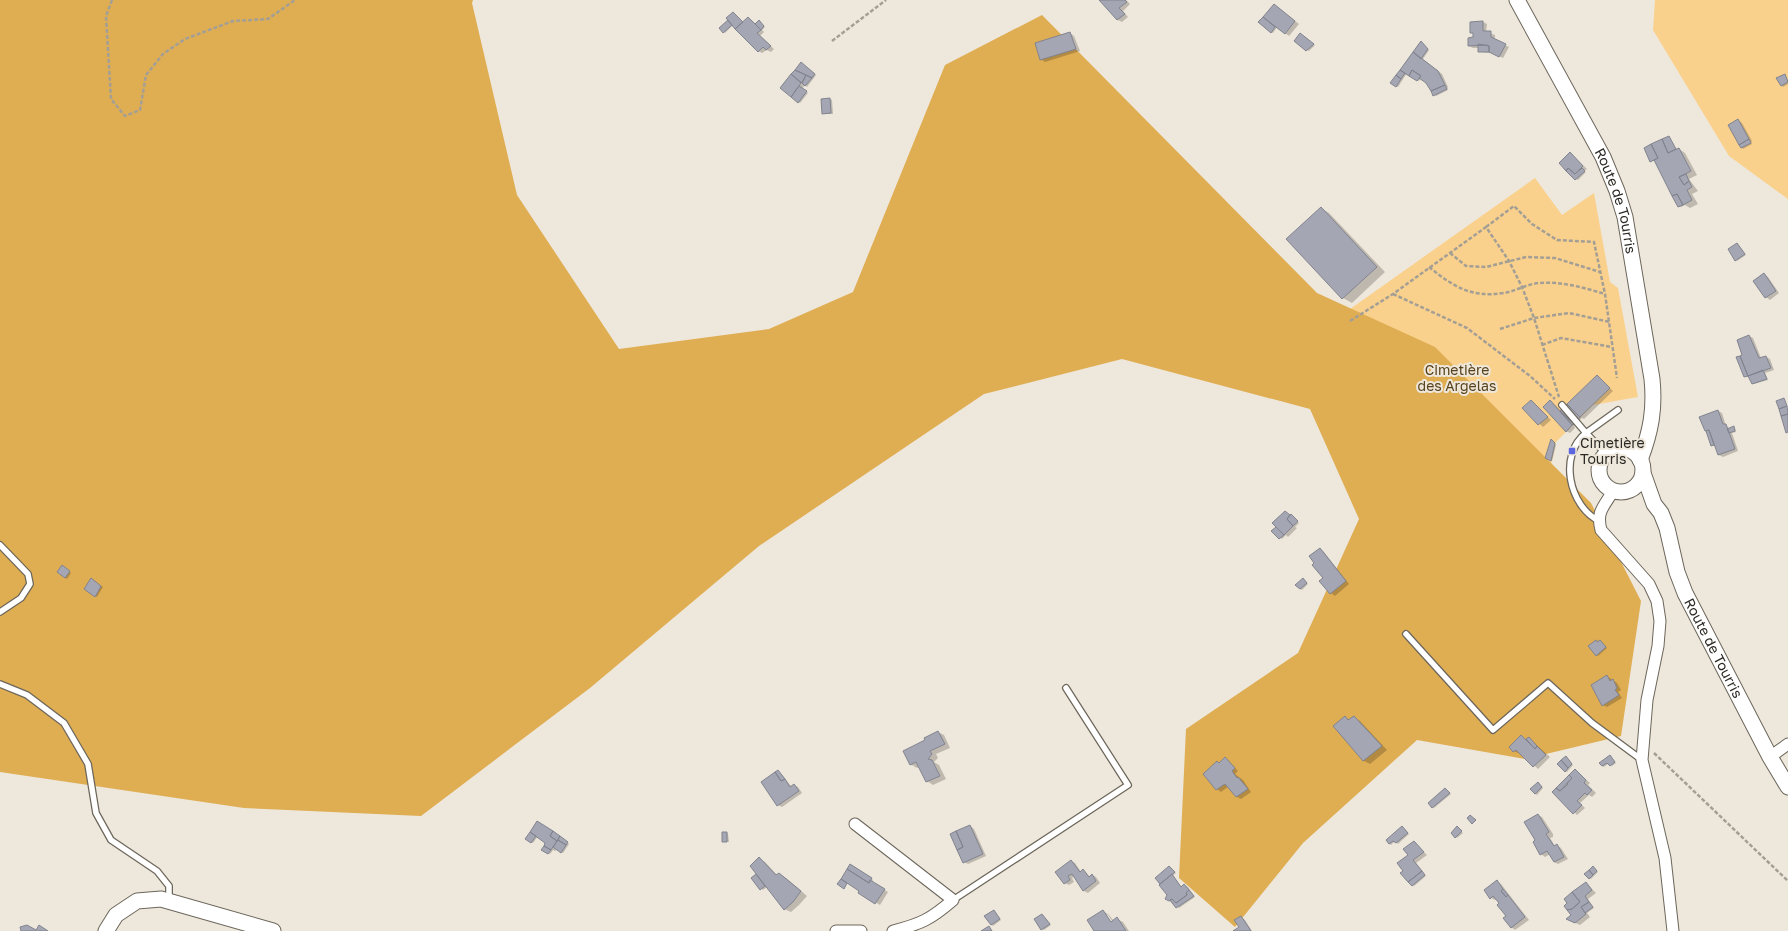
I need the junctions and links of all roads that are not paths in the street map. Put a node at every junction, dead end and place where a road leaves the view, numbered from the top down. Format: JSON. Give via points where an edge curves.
{"nodes":[{"id":1,"x":1517,"y":0,"type":"edge"},
{"id":2,"x":1562,"y":405,"type":"road end"},
{"id":3,"x":1618,"y":410,"type":"dead end"},
{"id":4,"x":1652,"y":421,"type":"junction"},
{"id":5,"x":1586,"y":433,"type":"junction"},
{"id":6,"x":1624,"y":448,"type":"junction"},
{"id":7,"x":1606,"y":454,"type":"junction"},
{"id":8,"x":1641,"y":466,"type":"junction"},
{"id":9,"x":1612,"y":491,"type":"junction"},
{"id":10,"x":1628,"y":491,"type":"junction"},
{"id":11,"x":1654,"y":504,"type":"junction"},
{"id":12,"x":1599,"y":521,"type":"junction"},
{"id":13,"x":0,"y":545,"type":"edge"},
{"id":14,"x":0,"y":612,"type":"edge"},
{"id":15,"x":1406,"y":634,"type":"dead end"},
{"id":16,"x":0,"y":684,"type":"edge"},
{"id":17,"x":1066,"y":688,"type":"dead end"},
{"id":18,"x":1788,"y":744,"type":"edge"},
{"id":19,"x":1770,"y":757,"type":"junction"},
{"id":20,"x":1642,"y":760,"type":"junction"},
{"id":21,"x":1788,"y":787,"type":"edge"},
{"id":22,"x":855,"y":824,"type":"dead end"},
{"id":23,"x":953,"y":900,"type":"junction"},
{"id":24,"x":169,"y":901,"type":"junction"},
{"id":25,"x":106,"y":931,"type":"edge"},
{"id":26,"x":273,"y":931,"type":"edge"},
{"id":27,"x":836,"y":931,"type":"edge"},
{"id":28,"x":861,"y":931,"type":"edge"},
{"id":29,"x":893,"y":931,"type":"edge"},
{"id":30,"x":1673,"y":931,"type":"edge"}],
"edges":[{"from":1,"to":4,"type":"street","name":"Route de Tourris","via":[[1604,157],[1617,191],[1625,217],[1652,379]]},
{"from":2,"to":5,"type":"lane"},
{"from":3,"to":5,"type":"lane"},
{"from":4,"to":6,"type":"street"},
{"from":4,"to":8,"type":"street","name":"Route de Tourris"},
{"from":5,"to":7,"type":"lane"},
{"from":5,"to":12,"type":"lane","via":[[1577,439],[1572,451],[1571,482],[1581,506]]},
{"from":6,"to":7,"type":"street","via":[[1614,449]]},
{"from":6,"to":8,"type":"street","via":[[1636,454]]},
{"from":7,"to":9,"type":"street","via":[[1600,461],[1598,470],[1605,486]]},
{"from":8,"to":10,"type":"street","via":[[1640,480]]},
{"from":8,"to":11,"type":"street","name":"Route de Tourris"},
{"from":9,"to":10,"type":"street"},
{"from":9,"to":12,"type":"street","via":[[1600,512]]},
{"from":10,"to":11,"type":"street"},
{"from":11,"to":19,"type":"street","name":"Route de Tourris","via":[[1667,528],[1677,572],[1685,593]]},
{"from":12,"to":20,"type":"street","via":[[1602,530],[1650,584],[1657,601],[1660,621],[1658,646],[1647,700]]},
{"from":13,"to":14,"type":"lane","via":[[28,574],[30,584],[20,598]]},
{"from":15,"to":20,"type":"lane","via":[[1493,730],[1548,683],[1592,723]]},
{"from":16,"to":24,"type":"lane","via":[[27,696],[64,723],[88,764],[96,813],[111,840],[157,871],[169,886]]},
{"from":17,"to":23,"type":"lane","via":[[1128,785]]},
{"from":18,"to":19,"type":"street"},
{"from":19,"to":21,"type":"street","name":"Route de Tourris"},
{"from":20,"to":30,"type":"street","via":[[1664,858]]},
{"from":22,"to":23,"type":"street"},
{"from":23,"to":29,"type":"street","via":[[916,925]]},
{"from":24,"to":25,"type":"street","via":[[137,901],[116,915]]},
{"from":24,"to":26,"type":"street"},
{"from":27,"to":28,"type":"street"}]}
